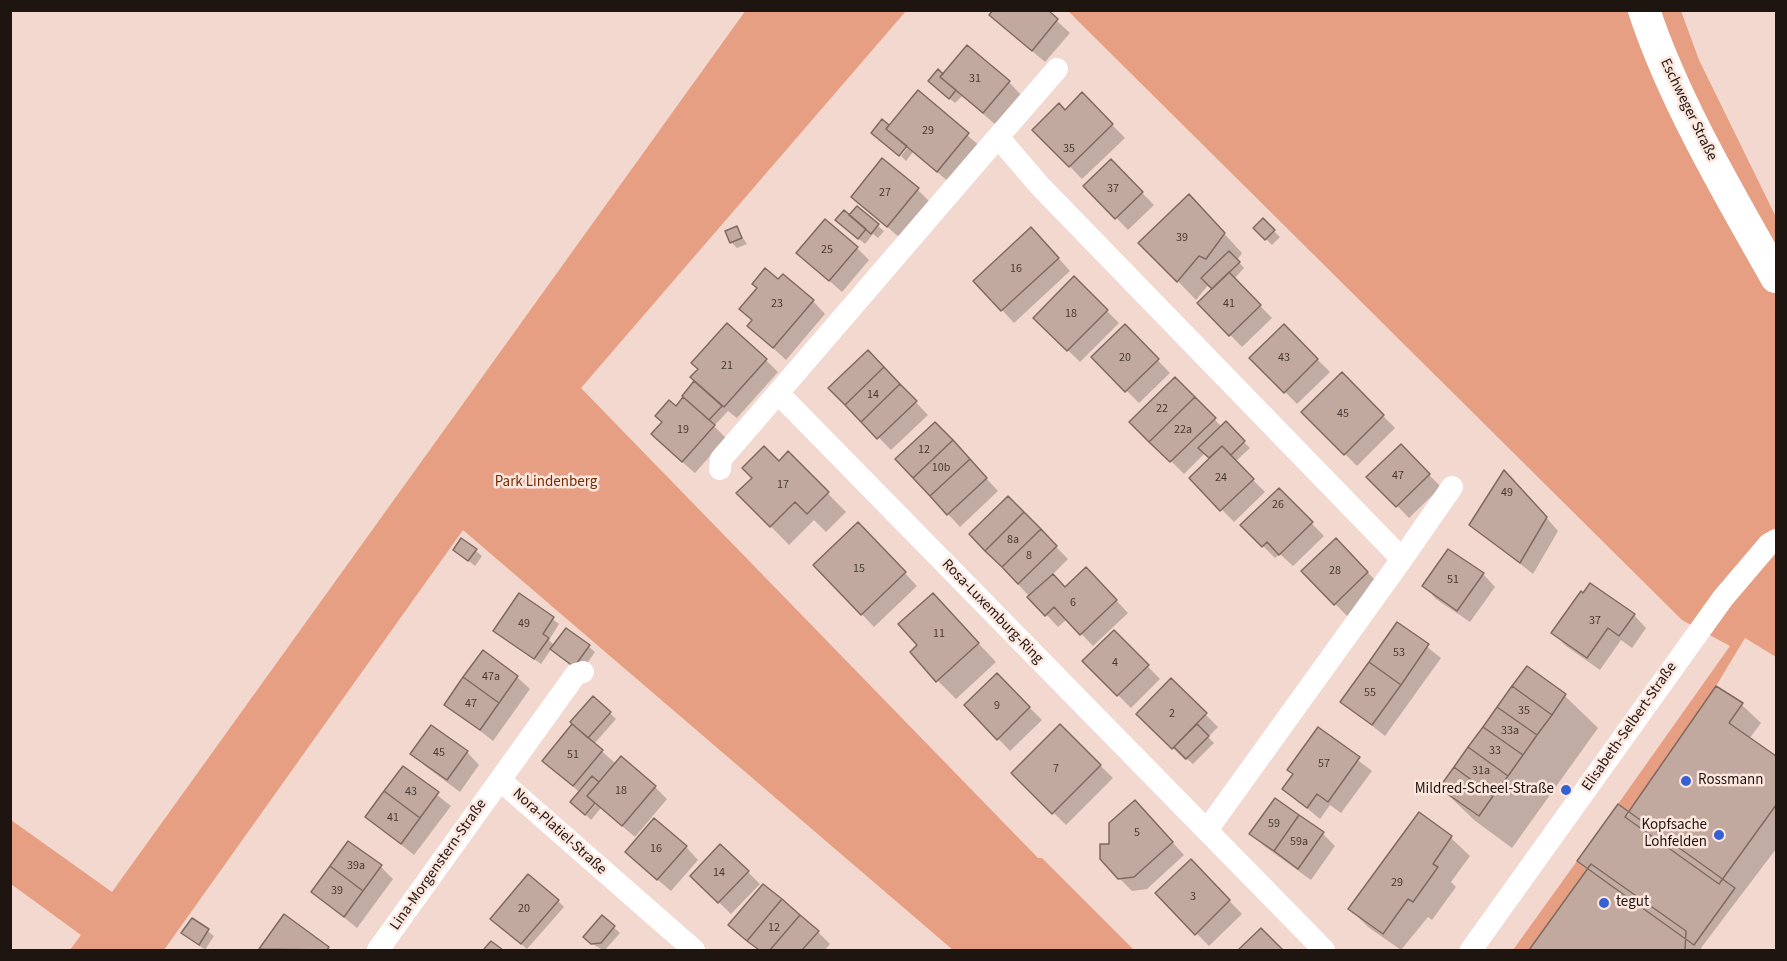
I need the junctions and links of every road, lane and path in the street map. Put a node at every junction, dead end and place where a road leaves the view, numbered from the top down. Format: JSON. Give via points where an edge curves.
{"nodes":[{"id":1,"x":1644,"y":10,"type":"edge"},
{"id":2,"x":1057,"y":69,"type":"dead end"},
{"id":3,"x":998,"y":137,"type":"junction"},
{"id":4,"x":1736,"y":207,"type":"junction"},
{"id":5,"x":1776,"y":278,"type":"edge"},
{"id":6,"x":1776,"y":302,"type":"edge"},
{"id":7,"x":778,"y":393,"type":"junction"},
{"id":8,"x":720,"y":469,"type":"dead end"},
{"id":9,"x":1452,"y":487,"type":"dead end"},
{"id":10,"x":1776,"y":540,"type":"edge"},
{"id":11,"x":1402,"y":559,"type":"junction"},
{"id":12,"x":583,"y":672,"type":"dead end"},
{"id":13,"x":500,"y":780,"type":"junction"},
{"id":14,"x":1207,"y":830,"type":"junction"},
{"id":15,"x":378,"y":951,"type":"edge"},
{"id":16,"x":694,"y":951,"type":"edge"},
{"id":17,"x":1324,"y":951,"type":"edge"},
{"id":18,"x":1471,"y":951,"type":"edge"}],
"edges":[{"from":1,"to":4,"type":"main road","name":"Eschweger Straße","via":[[1678,90]]},
{"from":2,"to":3,"type":"street"},
{"from":3,"to":7,"type":"street"},
{"from":3,"to":11,"type":"street","via":[[1040,186]]},
{"from":4,"to":5,"type":"main road","name":"Eschweger Straße"},
{"from":4,"to":6,"type":"main road","name":"Eschweger Straße"},
{"from":7,"to":8,"type":"street","via":[[721,459]]},
{"from":7,"to":14,"type":"street","name":"Rosa-Luxemburg-Ring"},
{"from":9,"to":11,"type":"street"},
{"from":10,"to":18,"type":"street","name":"Elisabeth-Selbert-Straße","via":[[1723,598]]},
{"from":11,"to":14,"type":"street"},
{"from":12,"to":13,"type":"street","name":"Nora-Platiel-Straße","via":[[576,675]]},
{"from":13,"to":15,"type":"street","name":"Lina-Morgenstern-Straße"},
{"from":13,"to":16,"type":"street","name":"Nora-Platiel-Straße"},
{"from":14,"to":17,"type":"street","name":"Rosa-Luxemburg-Ring"}]}
